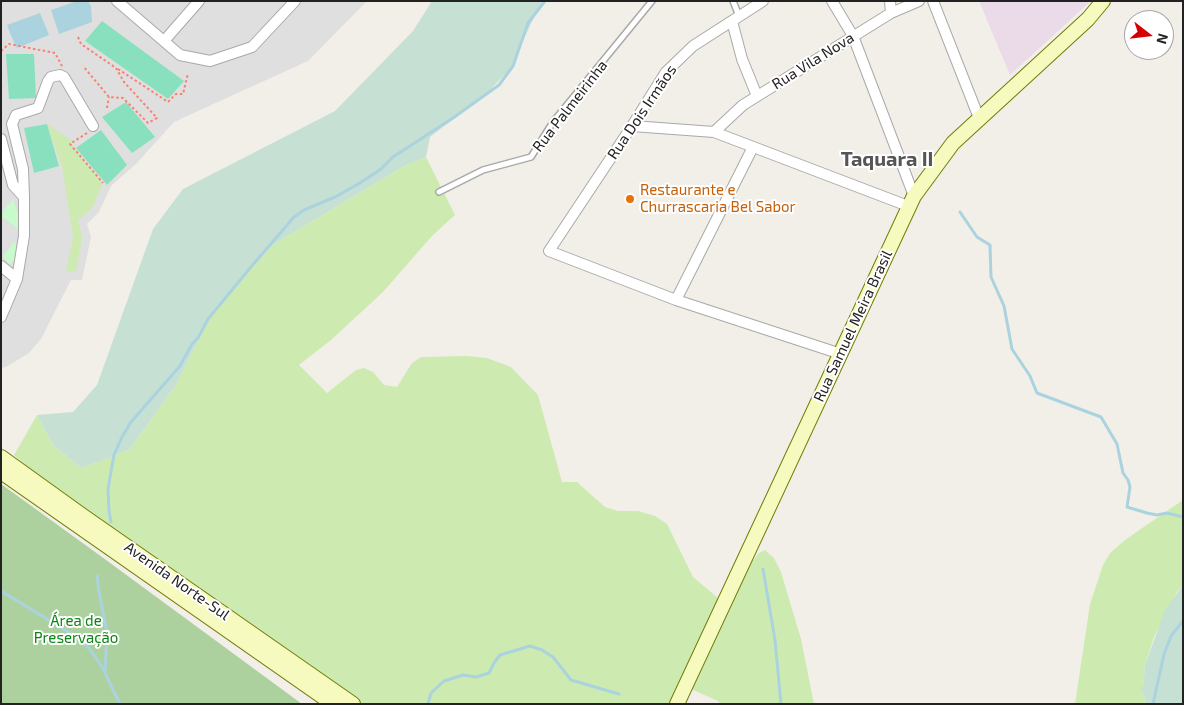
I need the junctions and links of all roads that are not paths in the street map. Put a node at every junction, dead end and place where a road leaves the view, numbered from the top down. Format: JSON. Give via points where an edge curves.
{"nodes":[{"id":1,"x":117,"y":1,"type":"edge"},
{"id":2,"x":199,"y":1,"type":"edge"},
{"id":3,"x":295,"y":1,"type":"edge"},
{"id":4,"x":652,"y":1,"type":"edge"},
{"id":5,"x":733,"y":1,"type":"edge"},
{"id":6,"x":763,"y":1,"type":"edge"},
{"id":7,"x":832,"y":1,"type":"edge"},
{"id":8,"x":890,"y":1,"type":"edge"},
{"id":9,"x":920,"y":1,"type":"edge"},
{"id":10,"x":933,"y":1,"type":"edge"},
{"id":11,"x":1104,"y":1,"type":"edge"},
{"id":12,"x":892,"y":13,"type":"junction"},
{"id":13,"x":735,"y":19,"type":"junction"},
{"id":14,"x":853,"y":36,"type":"junction"},
{"id":15,"x":164,"y":41,"type":"junction"},
{"id":16,"x":757,"y":96,"type":"junction"},
{"id":17,"x":979,"y":118,"type":"junction"},
{"id":18,"x":632,"y":126,"type":"junction"},
{"id":19,"x":92,"y":128,"type":"road end"},
{"id":20,"x":714,"y":132,"type":"junction"},
{"id":21,"x":1,"y":139,"type":"edge"},
{"id":22,"x":753,"y":147,"type":"junction"},
{"id":23,"x":1,"y":174,"type":"edge"},
{"id":24,"x":14,"y":185,"type":"junction"},
{"id":25,"x":439,"y":192,"type":"dead end"},
{"id":26,"x":24,"y":197,"type":"junction"},
{"id":27,"x":911,"y":201,"type":"junction"},
{"id":28,"x":1,"y":266,"type":"edge"},
{"id":29,"x":17,"y":279,"type":"junction"},
{"id":30,"x":676,"y":300,"type":"junction"},
{"id":31,"x":1,"y":317,"type":"edge"},
{"id":32,"x":841,"y":354,"type":"junction"},
{"id":33,"x":1,"y":457,"type":"edge"},
{"id":34,"x":1,"y":472,"type":"edge"},
{"id":35,"x":333,"y":704,"type":"edge"},
{"id":36,"x":353,"y":704,"type":"edge"},
{"id":37,"x":677,"y":704,"type":"edge"}],
"edges":[{"from":1,"to":15,"type":"street"},
{"from":2,"to":15,"type":"street"},
{"from":3,"to":15,"type":"street","via":[[252,47],[210,61],[180,55]]},
{"from":4,"to":25,"type":"lane","name":"Rua Palmeirinha","via":[[553,122],[531,157],[483,170]]},
{"from":5,"to":13,"type":"lane"},
{"from":6,"to":13,"type":"street","name":"Rua Dois Irmãos"},
{"from":7,"to":14,"type":"street"},
{"from":8,"to":12,"type":"street"},
{"from":9,"to":12,"type":"street","name":"Rua Vila Nova"},
{"from":10,"to":17,"type":"street"},
{"from":11,"to":17,"type":"main road","name":"Rua Samuel Meira Brasil"},
{"from":12,"to":14,"type":"street","name":"Rua Vila Nova"},
{"from":13,"to":16,"type":"street","via":[[742,59]]},
{"from":13,"to":18,"type":"street","name":"Rua Dois Irmãos","via":[[692,46],[666,72]]},
{"from":14,"to":16,"type":"street","name":"Rua Vila Nova"},
{"from":14,"to":27,"type":"street"},
{"from":16,"to":20,"type":"street","name":"Rua Vila Nova","via":[[743,104]]},
{"from":17,"to":27,"type":"main road","name":"Rua Samuel Meira Brasil","via":[[953,143]]},
{"from":18,"to":20,"type":"street"},
{"from":18,"to":30,"type":"street","name":"Rua Dois Irmãos","via":[[549,250]]},
{"from":19,"to":26,"type":"street","via":[[64,77],[51,77],[38,108],[16,115],[12,124],[23,169]]},
{"from":20,"to":22,"type":"street"},
{"from":21,"to":24,"type":"street"},
{"from":22,"to":27,"type":"street"},
{"from":22,"to":30,"type":"street"},
{"from":23,"to":24,"type":"street"},
{"from":24,"to":26,"type":"street"},
{"from":26,"to":29,"type":"street","via":[[24,236]]},
{"from":27,"to":32,"type":"main road","name":"Rua Samuel Meira Brasil"},
{"from":28,"to":29,"type":"street"},
{"from":29,"to":31,"type":"street"},
{"from":30,"to":32,"type":"street"},
{"from":32,"to":37,"type":"main road","name":"Rua Samuel Meira Brasil"},
{"from":33,"to":36,"type":"main road","name":"Avenida Norte-Sul"},
{"from":34,"to":35,"type":"main road","name":"Avenida Norte-Sul"}]}
